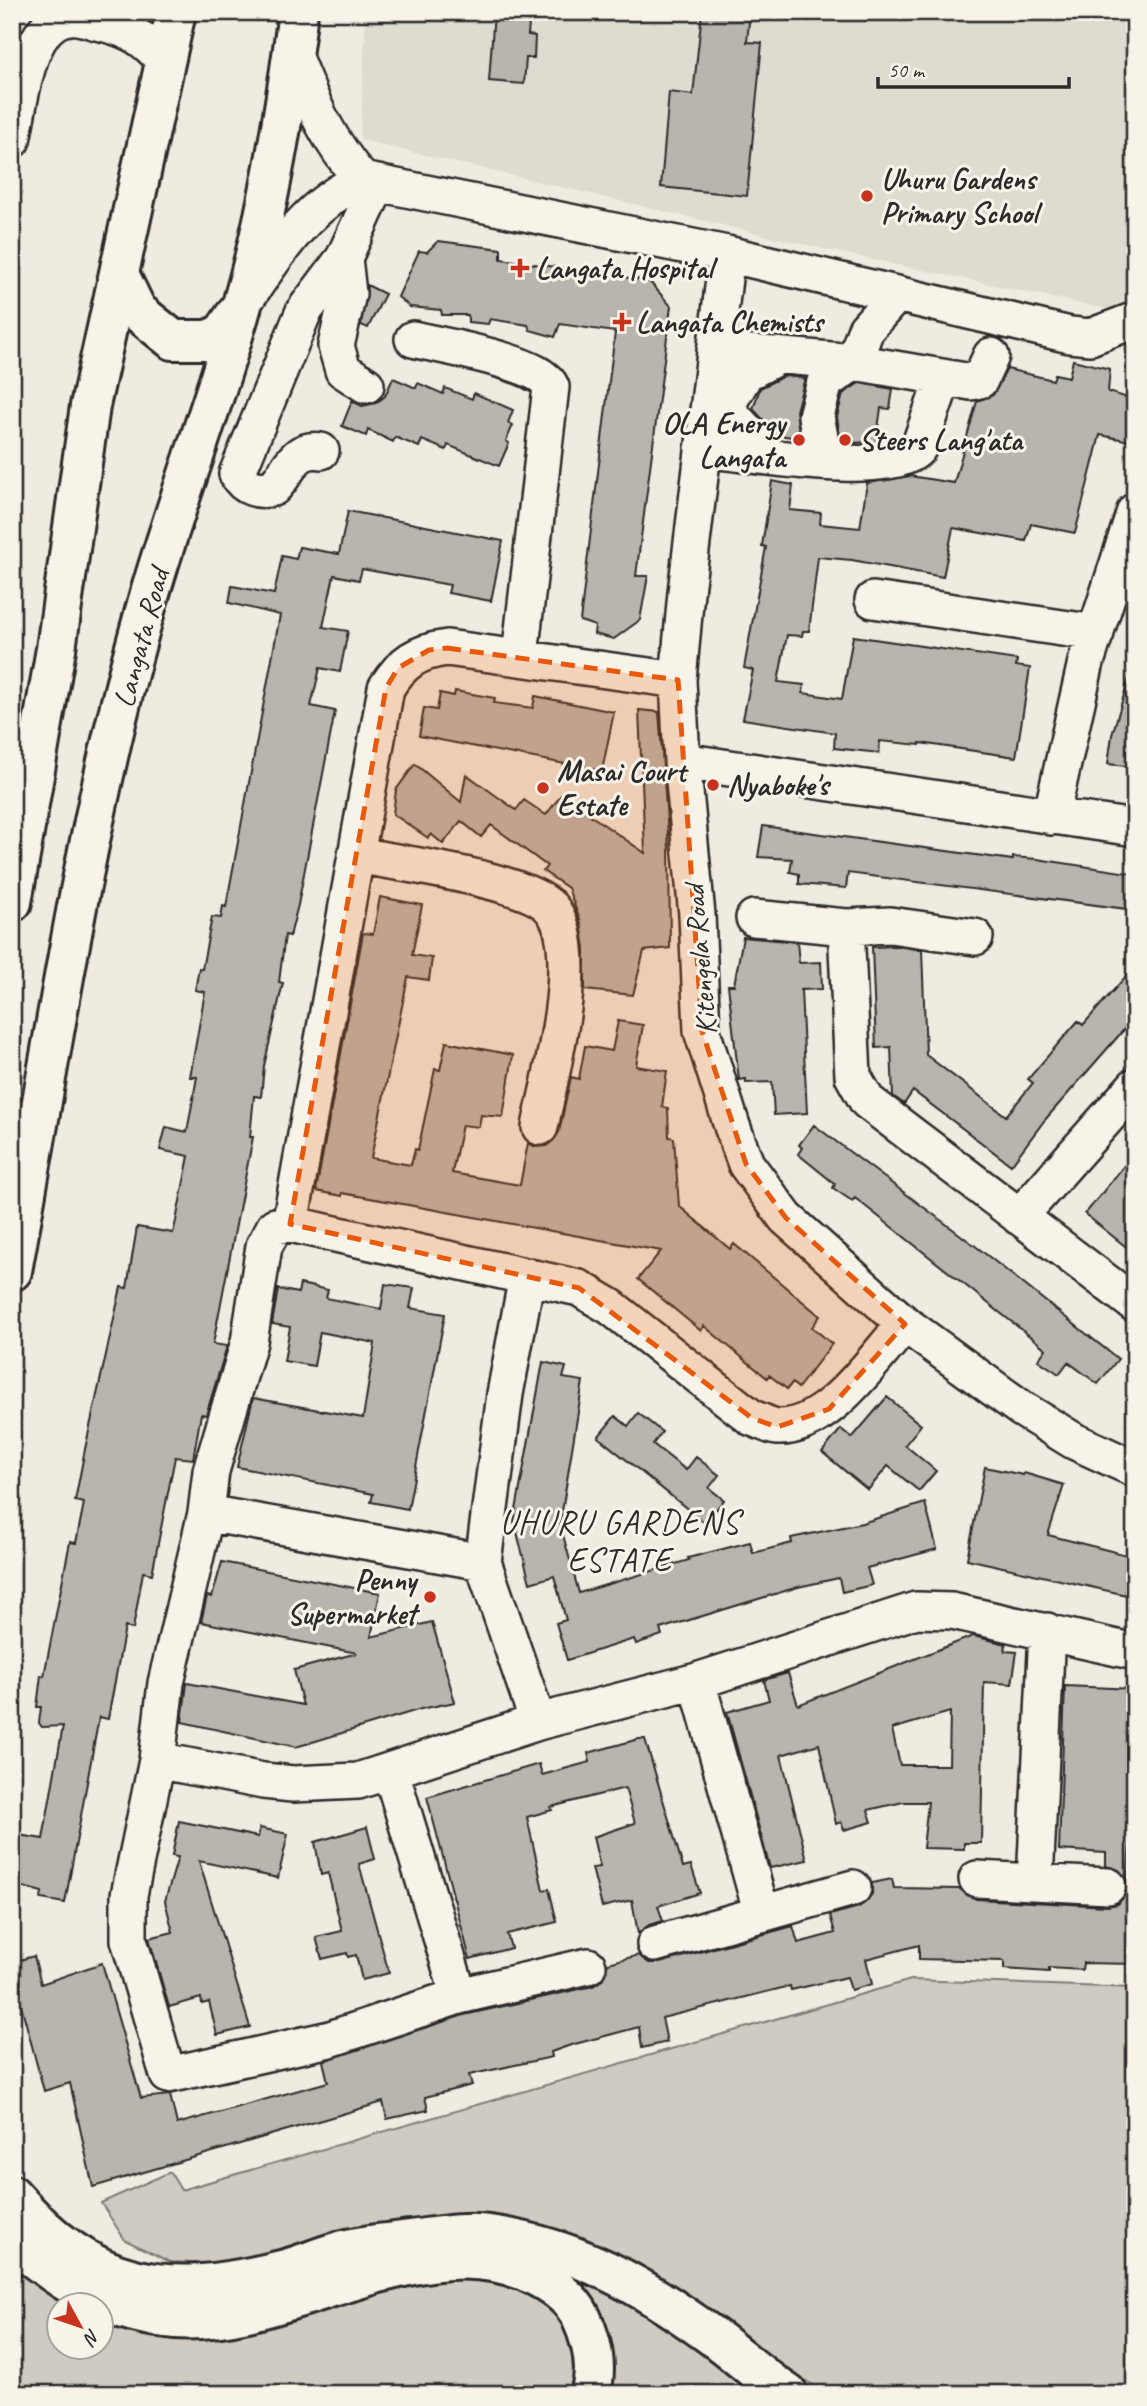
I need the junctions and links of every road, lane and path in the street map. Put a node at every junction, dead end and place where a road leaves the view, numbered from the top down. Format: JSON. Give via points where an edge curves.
{"nodes":[{"id":1,"x":176,"y":12,"type":"edge"},
{"id":2,"x":298,"y":12,"type":"edge"},
{"id":3,"x":63,"y":14,"type":"edge"},
{"id":4,"x":293,"y":55,"type":"junction"},
{"id":5,"x":165,"y":62,"type":"junction"},
{"id":6,"x":12,"y":140,"type":"edge"},
{"id":7,"x":370,"y":181,"type":"junction"},
{"id":8,"x":727,"y":254,"type":"junction"},
{"id":9,"x":344,"y":258,"type":"junction"},
{"id":10,"x":119,"y":274,"type":"junction"},
{"id":11,"x":897,"y":294,"type":"junction"},
{"id":12,"x":243,"y":303,"type":"junction"},
{"id":13,"x":1135,"y":320,"type":"edge"},
{"id":14,"x":413,"y":339,"type":"dead end"},
{"id":15,"x":715,"y":350,"type":"junction"},
{"id":16,"x":779,"y":356,"type":"junction"},
{"id":17,"x":992,"y":356,"type":"dead end"},
{"id":18,"x":854,"y":362,"type":"junction"},
{"id":19,"x":943,"y":379,"type":"junction"},
{"id":20,"x":366,"y":385,"type":"dead end"},
{"id":21,"x":703,"y":449,"type":"junction"},
{"id":22,"x":320,"y":451,"type":"dead end"},
{"id":23,"x":769,"y":455,"type":"junction"},
{"id":24,"x":841,"y":463,"type":"junction"},
{"id":25,"x":1135,"y":511,"type":"edge"},
{"id":26,"x":873,"y":600,"type":"dead end"},
{"id":27,"x":1096,"y":633,"type":"junction"},
{"id":28,"x":520,"y":656,"type":"junction"},
{"id":29,"x":678,"y":680,"type":"junction"},
{"id":30,"x":682,"y":761,"type":"junction"},
{"id":31,"x":1051,"y":817,"type":"junction"},
{"id":32,"x":1135,"y":828,"type":"edge"},
{"id":33,"x":357,"y":855,"type":"junction"},
{"id":34,"x":12,"y":902,"type":"edge"},
{"id":35,"x":754,"y":918,"type":"dead end"},
{"id":36,"x":846,"y":927,"type":"junction"},
{"id":37,"x":975,"y":937,"type":"dead end"},
{"id":38,"x":1135,"y":1086,"type":"edge"},
{"id":39,"x":540,"y":1127,"type":"dead end"},
{"id":40,"x":1018,"y":1217,"type":"junction"},
{"id":41,"x":290,"y":1224,"type":"junction"},
{"id":42,"x":12,"y":1271,"type":"edge"},
{"id":43,"x":527,"y":1276,"type":"junction"},
{"id":44,"x":1135,"y":1304,"type":"edge"},
{"id":45,"x":905,"y":1324,"type":"junction"},
{"id":46,"x":1135,"y":1469,"type":"edge"},
{"id":47,"x":206,"y":1513,"type":"junction"},
{"id":48,"x":483,"y":1562,"type":"junction"},
{"id":49,"x":1047,"y":1631,"type":"junction"},
{"id":50,"x":1135,"y":1652,"type":"edge"},
{"id":51,"x":697,"y":1681,"type":"junction"},
{"id":52,"x":538,"y":1722,"type":"junction"},
{"id":53,"x":157,"y":1760,"type":"junction"},
{"id":54,"x":391,"y":1772,"type":"junction"},
{"id":55,"x":976,"y":1879,"type":"dead end"},
{"id":56,"x":1035,"y":1882,"type":"junction"},
{"id":57,"x":1108,"y":1886,"type":"dead end"},
{"id":58,"x":853,"y":1888,"type":"dead end"},
{"id":59,"x":762,"y":1913,"type":"junction"},
{"id":60,"x":655,"y":1944,"type":"dead end"},
{"id":61,"x":588,"y":1966,"type":"dead end"},
{"id":62,"x":459,"y":1996,"type":"junction"},
{"id":63,"x":12,"y":2195,"type":"edge"},
{"id":64,"x":12,"y":2240,"type":"edge"},
{"id":65,"x":590,"y":2394,"type":"edge"},
{"id":66,"x":788,"y":2394,"type":"edge"}],
"edges":[{"from":1,"to":5,"type":"main road"},
{"from":2,"to":4,"type":"main road","name":"Langata Road"},
{"from":3,"to":5,"type":"street","via":[[132,30]]},
{"from":3,"to":6,"type":"street","via":[[47,25],[33,46]]},
{"from":4,"to":7,"type":"street","via":[[334,147]]},
{"from":4,"to":12,"type":"main road","name":"Langata Road","via":[[270,190]]},
{"from":5,"to":10,"type":"main road"},
{"from":7,"to":8,"type":"street"},
{"from":7,"to":9,"type":"street"},
{"from":7,"to":12,"type":"street","via":[[334,192],[310,214]]},
{"from":8,"to":11,"type":"street"},
{"from":8,"to":15,"type":"street","name":"Kitengela Road"},
{"from":9,"to":20,"type":"street","via":[[348,294],[336,346],[339,364]]},
{"from":9,"to":22,"type":"street","via":[[304,311],[237,474],[243,483],[258,490],[273,488],[298,454]]},
{"from":10,"to":12,"type":"main road","via":[[137,311],[173,340],[209,341],[223,333]]},
{"from":10,"to":34,"type":"main road","via":[[90,406],[56,649]]},
{"from":11,"to":13,"type":"street","via":[[1070,335],[1090,337]]},
{"from":11,"to":18,"type":"street","via":[[866,329]]},
{"from":12,"to":42,"type":"main road","name":"Langata Road","via":[[151,591],[117,727],[69,941]]},
{"from":14,"to":28,"type":"street","via":[[528,368],[548,379],[551,387]]},
{"from":15,"to":16,"type":"street"},
{"from":15,"to":21,"type":"street","name":"Kitengela Road"},
{"from":16,"to":18,"type":"street"},
{"from":16,"to":23,"type":"street","via":[[746,373],[725,408]]},
{"from":17,"to":19,"type":"street","via":[[980,380]]},
{"from":18,"to":19,"type":"street"},
{"from":18,"to":24,"type":"street","via":[[825,382],[816,416],[822,448]]},
{"from":19,"to":24,"type":"street","via":[[916,452],[875,464]]},
{"from":21,"to":23,"type":"street"},
{"from":21,"to":29,"type":"street","name":"Kitengela Road"},
{"from":23,"to":24,"type":"street"},
{"from":25,"to":27,"type":"street"},
{"from":26,"to":27,"type":"street"},
{"from":27,"to":31,"type":"street"},
{"from":28,"to":29,"type":"street"},
{"from":28,"to":33,"type":"street","via":[[447,648],[429,650],[398,668],[386,688]]},
{"from":29,"to":30,"type":"street","name":"Kitengela Road"},
{"from":30,"to":31,"type":"street"},
{"from":30,"to":45,"type":"street","name":"Kitengela Road","via":[[697,915],[702,1031],[746,1164],[786,1218]]},
{"from":31,"to":32,"type":"street"},
{"from":33,"to":39,"type":"street","via":[[508,886],[550,906],[568,947],[564,998]]},
{"from":33,"to":41,"type":"street"},
{"from":35,"to":36,"type":"street"},
{"from":36,"to":37,"type":"street","via":[[890,925]]},
{"from":36,"to":40,"type":"street","via":[[851,1055],[859,1090],[867,1101]]},
{"from":38,"to":40,"type":"street"},
{"from":40,"to":44,"type":"street"},
{"from":41,"to":43,"type":"street"},
{"from":41,"to":47,"type":"street","via":[[275,1226],[264,1247],[249,1342],[211,1471]]},
{"from":43,"to":45,"type":"street","via":[[593,1295],[752,1418],[777,1427],[829,1409]]},
{"from":43,"to":48,"type":"street","via":[[505,1394]]},
{"from":45,"to":46,"type":"street","name":"Kitengela Road","via":[[1023,1409],[1074,1441]]},
{"from":47,"to":48,"type":"street"},
{"from":47,"to":53,"type":"street","via":[[166,1683]]},
{"from":48,"to":52,"type":"street"},
{"from":49,"to":50,"type":"street"},
{"from":49,"to":51,"type":"street","via":[[952,1611],[916,1611]]},
{"from":49,"to":56,"type":"street"},
{"from":51,"to":52,"type":"street"},
{"from":51,"to":59,"type":"street"},
{"from":52,"to":54,"type":"street"},
{"from":53,"to":54,"type":"street","via":[[293,1784],[358,1780]]},
{"from":53,"to":62,"type":"street","via":[[127,1916],[129,1940],[168,2075],[330,2039]]},
{"from":54,"to":62,"type":"street"},
{"from":55,"to":56,"type":"street"},
{"from":56,"to":57,"type":"street"},
{"from":58,"to":59,"type":"street"},
{"from":59,"to":60,"type":"street"},
{"from":61,"to":62,"type":"street"},
{"from":63,"to":66,"type":"main road","via":[[57,2238],[107,2273],[151,2285],[211,2285],[351,2248],[423,2238],[486,2234],[553,2247],[601,2265],[657,2298]]},
{"from":64,"to":65,"type":"main road","via":[[90,2297],[130,2312],[176,2319],[205,2319],[273,2305],[380,2272],[450,2261],[496,2262],[523,2269],[557,2288],[577,2309],[593,2352]]}]}
